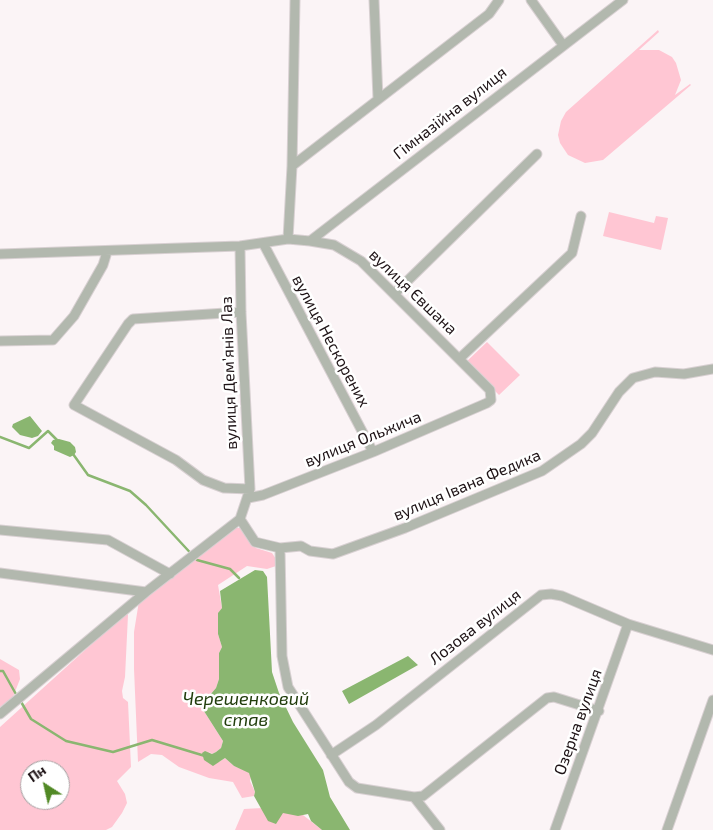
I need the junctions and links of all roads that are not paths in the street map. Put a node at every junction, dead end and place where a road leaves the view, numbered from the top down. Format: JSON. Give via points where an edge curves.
{"nodes":[{"id":1,"x":295,"y":0,"type":"edge"},
{"id":2,"x":374,"y":0,"type":"edge"},
{"id":3,"x":499,"y":0,"type":"edge"},
{"id":4,"x":531,"y":0,"type":"edge"},
{"id":5,"x":623,"y":0,"type":"edge"},
{"id":6,"x":563,"y":45,"type":"junction"},
{"id":7,"x":378,"y":99,"type":"junction"},
{"id":8,"x":537,"y":154,"type":"dead end"},
{"id":9,"x":292,"y":166,"type":"junction"},
{"id":10,"x":581,"y":216,"type":"dead end"},
{"id":11,"x":288,"y":239,"type":"junction"},
{"id":12,"x":310,"y":240,"type":"junction"},
{"id":13,"x":263,"y":244,"type":"junction"},
{"id":14,"x":240,"y":246,"type":"junction"},
{"id":15,"x":107,"y":252,"type":"junction"},
{"id":16,"x":0,"y":254,"type":"edge"},
{"id":17,"x":394,"y":294,"type":"junction"},
{"id":18,"x":241,"y":312,"type":"junction"},
{"id":19,"x":0,"y":341,"type":"edge"},
{"id":20,"x":459,"y":359,"type":"junction"},
{"id":21,"x":713,"y":369,"type":"edge"},
{"id":22,"x":487,"y":403,"type":"joint"},
{"id":23,"x":373,"y":452,"type":"junction"},
{"id":24,"x":250,"y":489,"type":"junction"},
{"id":25,"x":248,"y":498,"type":"junction"},
{"id":26,"x":240,"y":519,"type":"junction"},
{"id":27,"x":0,"y":530,"type":"edge"},
{"id":28,"x":280,"y":548,"type":"junction"},
{"id":29,"x":0,"y":573,"type":"edge"},
{"id":30,"x":170,"y":574,"type":"junction"},
{"id":31,"x":146,"y":592,"type":"junction"},
{"id":32,"x":628,"y":624,"type":"junction"},
{"id":33,"x":713,"y":650,"type":"edge"},
{"id":34,"x":713,"y":700,"type":"edge"},
{"id":35,"x":599,"y":711,"type":"junction"},
{"id":36,"x":0,"y":714,"type":"edge"},
{"id":37,"x":331,"y":755,"type":"junction"},
{"id":38,"x":414,"y":797,"type":"junction"},
{"id":39,"x":440,"y":830,"type":"edge"},
{"id":40,"x":555,"y":830,"type":"edge"},
{"id":41,"x":667,"y":830,"type":"edge"}],
"edges":[{"from":1,"to":9,"type":"street"},
{"from":2,"to":7,"type":"street"},
{"from":3,"to":7,"type":"street","via":[[489,14]]},
{"from":4,"to":6,"type":"street"},
{"from":5,"to":6,"type":"street","name":"Гімназійна вулиця"},
{"from":6,"to":12,"type":"street","name":"Гімназійна вулиця"},
{"from":7,"to":9,"type":"street"},
{"from":8,"to":17,"type":"street"},
{"from":9,"to":11,"type":"street"},
{"from":10,"to":20,"type":"street","via":[[572,253]]},
{"from":11,"to":12,"type":"street","name":"вулиця Євшана"},
{"from":11,"to":13,"type":"street","name":"вулиця Євшана"},
{"from":12,"to":17,"type":"street","name":"вулиця Євшана","via":[[345,250],[361,261]]},
{"from":13,"to":14,"type":"street","name":"вулиця Євшана"},
{"from":13,"to":23,"type":"street","name":"вулиця Нескорених"},
{"from":14,"to":15,"type":"street","name":"вулиця Євшана"},
{"from":14,"to":18,"type":"street","name":"вулиця Демʼянів Лаз"},
{"from":15,"to":16,"type":"street","name":"вулиця Євшана"},
{"from":15,"to":19,"type":"street","via":[[74,316],[53,340]]},
{"from":17,"to":20,"type":"street","name":"вулиця Євшана"},
{"from":18,"to":24,"type":"street","name":"вулиця Демʼянів Лаз"},
{"from":18,"to":24,"type":"street","via":[[133,319],[74,405],[176,460],[203,480],[224,488]]},
{"from":20,"to":22,"type":"street","name":"вулиця Євшана","via":[[490,390]]},
{"from":21,"to":28,"type":"street","name":"вулиця Івана Федика","via":[[684,374],[655,372],[633,378],[618,392],[602,421],[580,444],[526,480],[333,554],[310,551],[301,546]]},
{"from":22,"to":23,"type":"street","name":"вулиця Ольжича"},
{"from":23,"to":25,"type":"street","name":"вулиця Ольжича"},
{"from":24,"to":25,"type":"street","name":"вулиця Демʼянів Лаз"},
{"from":25,"to":26,"type":"street","name":"вулиця Демʼянів Лаз"},
{"from":26,"to":28,"type":"street","name":"вулиця Івана Федика","via":[[255,542]]},
{"from":26,"to":30,"type":"street"},
{"from":27,"to":30,"type":"street","via":[[108,540]]},
{"from":28,"to":37,"type":"street","via":[[282,656],[288,687]]},
{"from":29,"to":31,"type":"street"},
{"from":30,"to":31,"type":"street"},
{"from":31,"to":36,"type":"street"},
{"from":32,"to":33,"type":"street","name":"Лозова вулиця"},
{"from":32,"to":35,"type":"street","name":"Озерна вулиця"},
{"from":32,"to":37,"type":"street","name":"Лозова вулиця","via":[[562,596],[541,595],[376,725]]},
{"from":34,"to":41,"type":"street"},
{"from":35,"to":38,"type":"street","via":[[554,697],[547,698],[423,796]]},
{"from":35,"to":40,"type":"street","name":"Озерна вулиця"},
{"from":37,"to":38,"type":"street","via":[[349,782],[357,788]]},
{"from":38,"to":39,"type":"street"}]}
